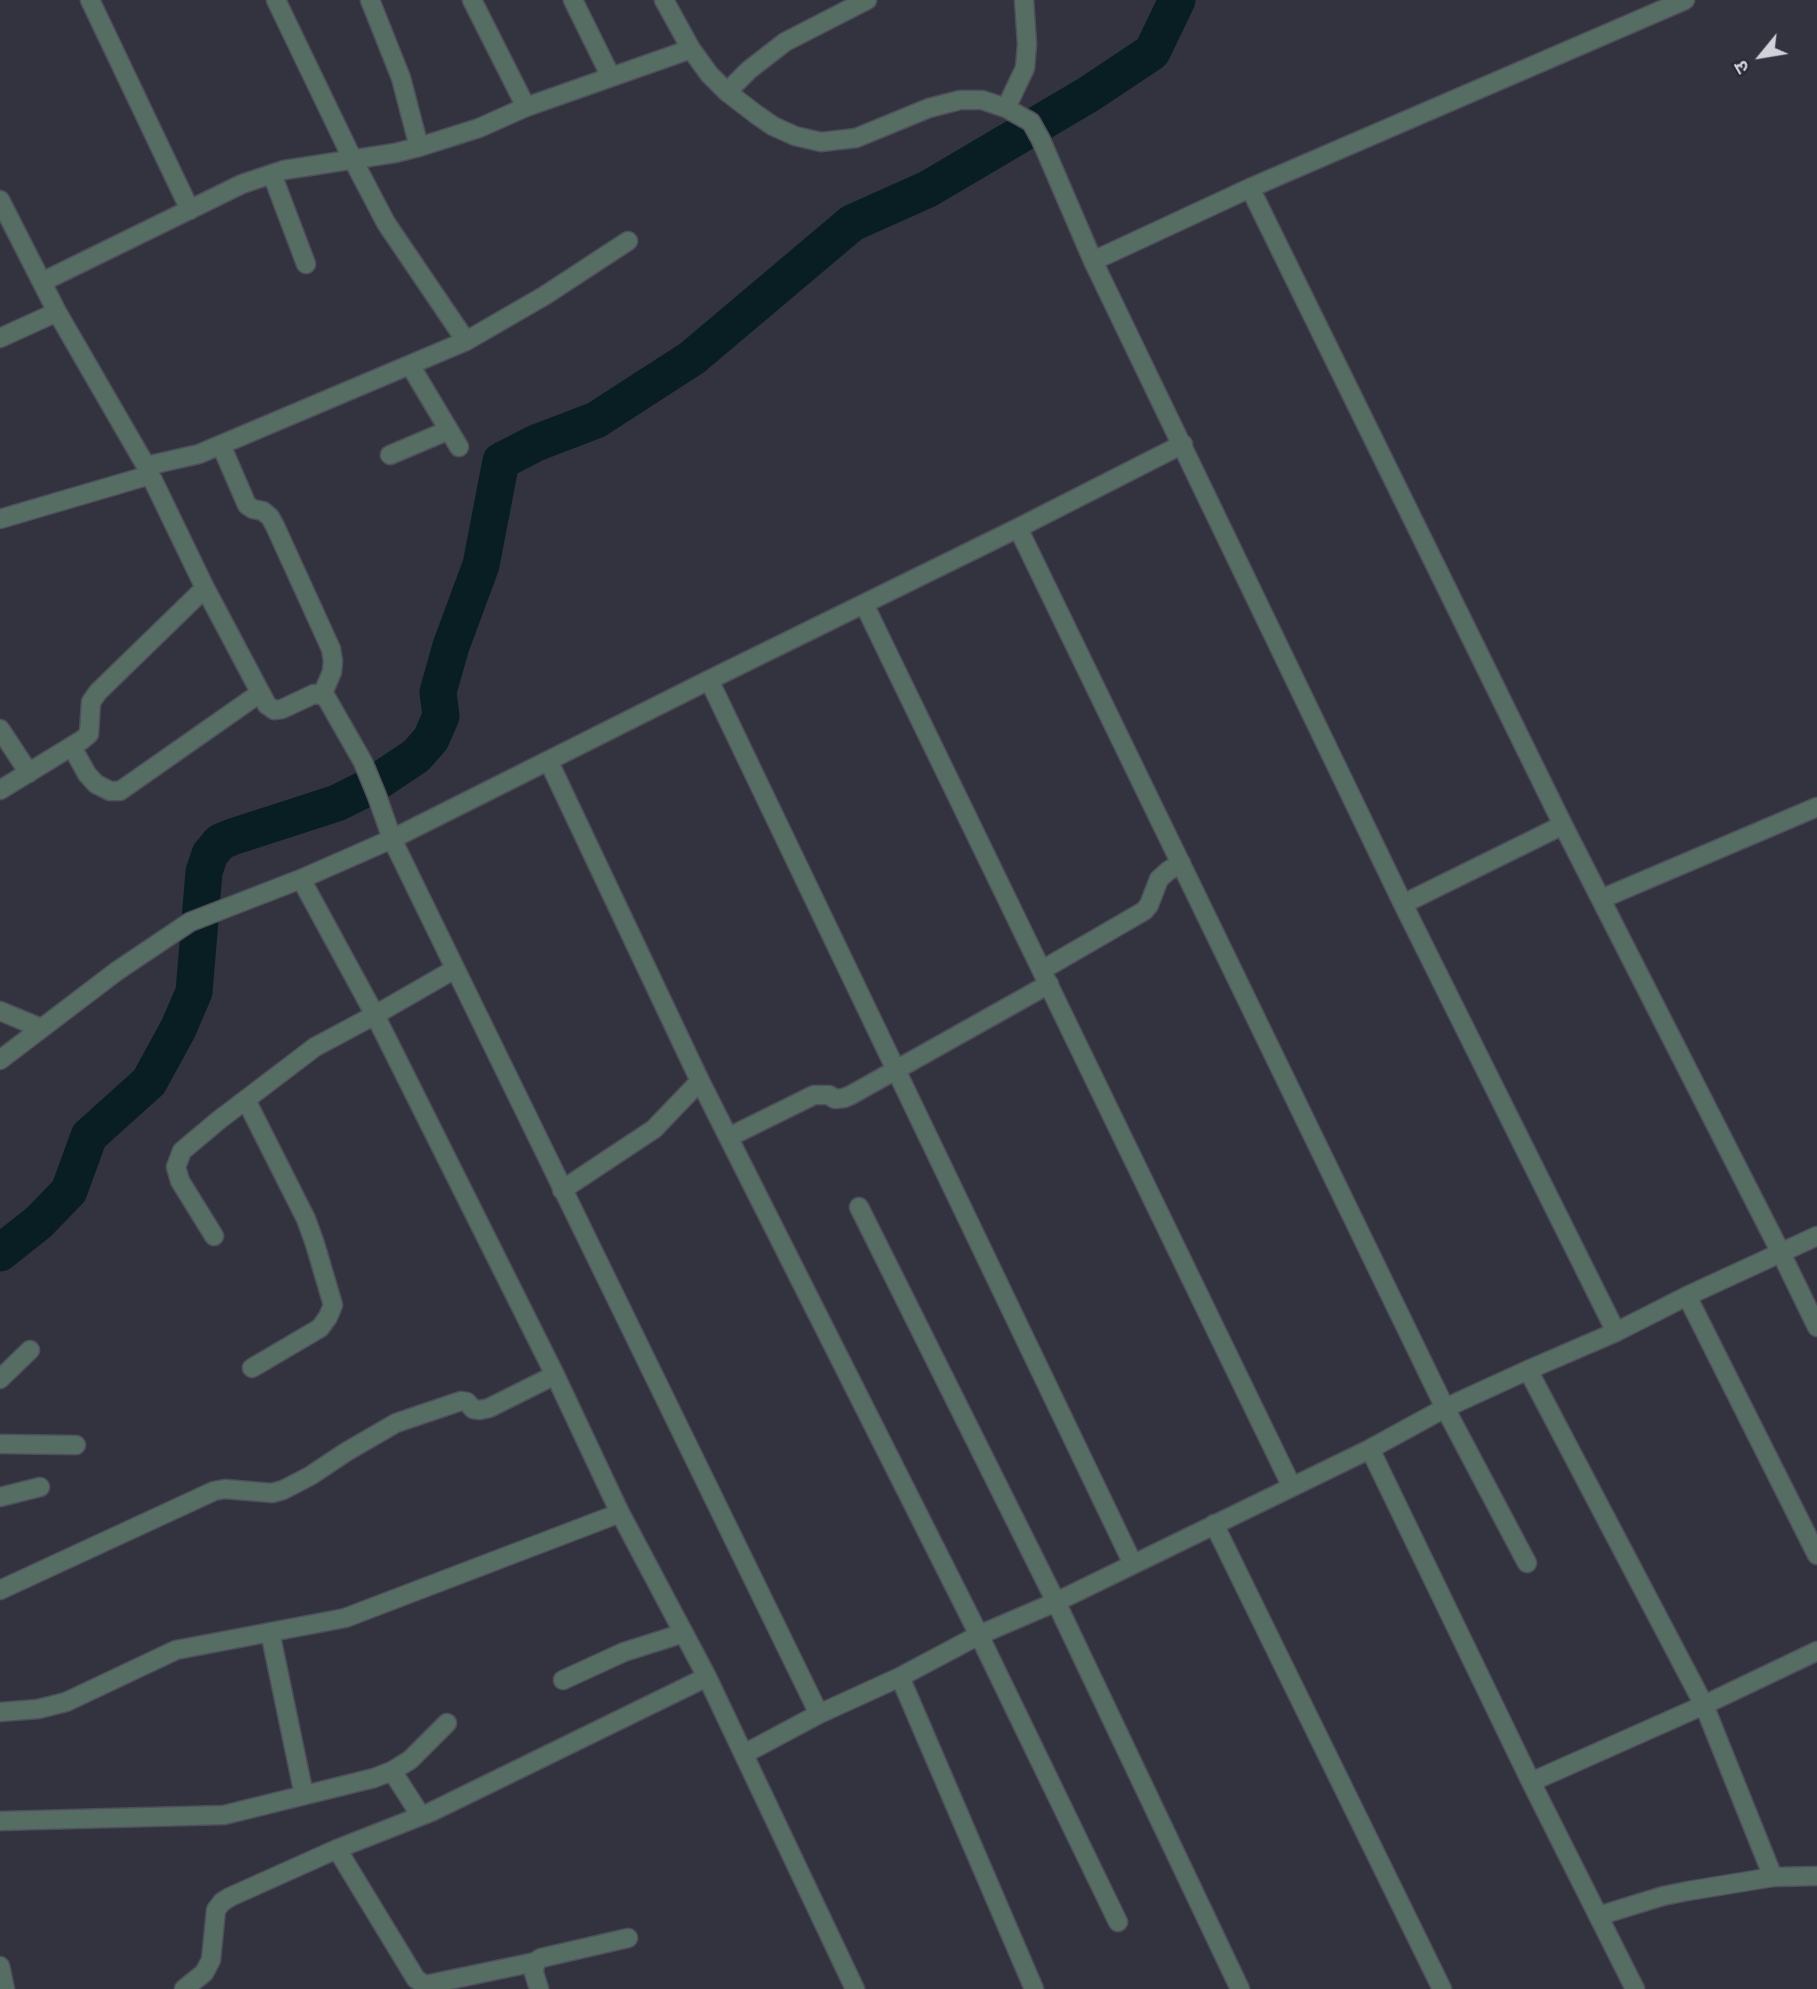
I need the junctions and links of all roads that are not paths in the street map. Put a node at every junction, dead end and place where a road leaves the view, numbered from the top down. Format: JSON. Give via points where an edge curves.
{"nodes":[{"id":1,"x":90,"y":0,"type":"edge"},
{"id":2,"x":276,"y":0,"type":"edge"},
{"id":3,"x":370,"y":0,"type":"edge"},
{"id":4,"x":472,"y":0,"type":"edge"},
{"id":5,"x":573,"y":0,"type":"edge"},
{"id":6,"x":664,"y":0,"type":"edge"},
{"id":7,"x":867,"y":0,"type":"edge"},
{"id":8,"x":1024,"y":0,"type":"edge"},
{"id":9,"x":1685,"y":0,"type":"edge"},
{"id":10,"x":691,"y":49,"type":"junction"},
{"id":11,"x":611,"y":77,"type":"junction"},
{"id":12,"x":727,"y":92,"type":"junction"},
{"id":13,"x":526,"y":107,"type":"junction"},
{"id":14,"x":1006,"y":108,"type":"junction"},
{"id":15,"x":419,"y":147,"type":"junction"},
{"id":16,"x":352,"y":158,"type":"junction"},
{"id":17,"x":272,"y":174,"type":"junction"},
{"id":18,"x":1250,"y":188,"type":"junction"},
{"id":19,"x":0,"y":200,"type":"edge"},
{"id":20,"x":190,"y":210,"type":"junction"},
{"id":21,"x":628,"y":241,"type":"dead end"},
{"id":22,"x":1093,"y":261,"type":"junction"},
{"id":23,"x":306,"y":264,"type":"dead end"},
{"id":24,"x":43,"y":282,"type":"junction"},
{"id":25,"x":57,"y":312,"type":"junction"},
{"id":26,"x":0,"y":338,"type":"edge"},
{"id":27,"x":466,"y":341,"type":"junction"},
{"id":28,"x":410,"y":365,"type":"junction"},
{"id":29,"x":449,"y":430,"type":"junction"},
{"id":30,"x":1183,"y":444,"type":"junction"},
{"id":31,"x":220,"y":445,"type":"junction"},
{"id":32,"x":459,"y":447,"type":"dead end"},
{"id":33,"x":390,"y":456,"type":"dead end"},
{"id":34,"x":148,"y":471,"type":"junction"},
{"id":35,"x":0,"y":519,"type":"edge"},
{"id":36,"x":1018,"y":528,"type":"junction"},
{"id":37,"x":205,"y":588,"type":"junction"},
{"id":38,"x":864,"y":604,"type":"junction"},
{"id":39,"x":709,"y":680,"type":"junction"},
{"id":40,"x":260,"y":693,"type":"junction"},
{"id":41,"x":322,"y":695,"type":"junction"},
{"id":42,"x":0,"y":729,"type":"edge"},
{"id":43,"x":72,"y":747,"type":"junction"},
{"id":44,"x":549,"y":762,"type":"junction"},
{"id":45,"x":29,"y":773,"type":"junction"},
{"id":46,"x":0,"y":790,"type":"edge"},
{"id":47,"x":1817,"y":807,"type":"edge"},
{"id":48,"x":1563,"y":825,"type":"junction"},
{"id":49,"x":391,"y":839,"type":"junction"},
{"id":50,"x":1181,"y":863,"type":"junction"},
{"id":51,"x":301,"y":879,"type":"junction"},
{"id":52,"x":1601,"y":899,"type":"junction"},
{"id":53,"x":1404,"y":904,"type":"junction"},
{"id":54,"x":454,"y":968,"type":"junction"},
{"id":55,"x":1045,"y":977,"type":"junction"},
{"id":56,"x":0,"y":1012,"type":"edge"},
{"id":57,"x":374,"y":1015,"type":"junction"},
{"id":58,"x":41,"y":1028,"type":"junction"},
{"id":59,"x":0,"y":1060,"type":"edge"},
{"id":60,"x":896,"y":1070,"type":"junction"},
{"id":61,"x":700,"y":1081,"type":"junction"},
{"id":62,"x":246,"y":1100,"type":"junction"},
{"id":63,"x":729,"y":1137,"type":"junction"},
{"id":64,"x":562,"y":1190,"type":"junction"},
{"id":65,"x":859,"y":1207,"type":"dead end"},
{"id":66,"x":214,"y":1236,"type":"dead end"},
{"id":67,"x":1817,"y":1236,"type":"edge"},
{"id":68,"x":1781,"y":1253,"type":"junction"},
{"id":69,"x":1687,"y":1296,"type":"junction"},
{"id":70,"x":1817,"y":1327,"type":"edge"},
{"id":71,"x":1616,"y":1332,"type":"junction"},
{"id":72,"x":30,"y":1350,"type":"dead end"},
{"id":73,"x":252,"y":1368,"type":"dead end"},
{"id":74,"x":1528,"y":1370,"type":"junction"},
{"id":75,"x":555,"y":1375,"type":"junction"},
{"id":76,"x":0,"y":1379,"type":"edge"},
{"id":77,"x":1446,"y":1408,"type":"junction"},
{"id":78,"x":0,"y":1444,"type":"edge"},
{"id":79,"x":76,"y":1444,"type":"dead end"},
{"id":80,"x":1370,"y":1449,"type":"junction"},
{"id":81,"x":40,"y":1487,"type":"dead end"},
{"id":82,"x":1292,"y":1487,"type":"junction"},
{"id":83,"x":0,"y":1493,"type":"edge"},
{"id":84,"x":620,"y":1513,"type":"junction"},
{"id":85,"x":1214,"y":1524,"type":"junction"},
{"id":86,"x":1817,"y":1555,"type":"edge"},
{"id":87,"x":1527,"y":1563,"type":"dead end"},
{"id":88,"x":1133,"y":1564,"type":"junction"},
{"id":89,"x":0,"y":1590,"type":"edge"},
{"id":90,"x":1056,"y":1602,"type":"junction"},
{"id":91,"x":270,"y":1632,"type":"junction"},
{"id":92,"x":684,"y":1633,"type":"junction"},
{"id":93,"x":979,"y":1635,"type":"junction"},
{"id":94,"x":1817,"y":1651,"type":"edge"},
{"id":95,"x":706,"y":1677,"type":"junction"},
{"id":96,"x":900,"y":1677,"type":"junction"},
{"id":97,"x":563,"y":1679,"type":"dead end"},
{"id":98,"x":1704,"y":1706,"type":"junction"},
{"id":99,"x":0,"y":1712,"type":"edge"},
{"id":100,"x":818,"y":1714,"type":"junction"},
{"id":101,"x":447,"y":1723,"type":"dead end"},
{"id":102,"x":744,"y":1754,"type":"junction"},
{"id":103,"x":392,"y":1771,"type":"junction"},
{"id":104,"x":1531,"y":1782,"type":"junction"},
{"id":105,"x":303,"y":1795,"type":"junction"},
{"id":106,"x":421,"y":1816,"type":"junction"},
{"id":107,"x":0,"y":1821,"type":"edge"},
{"id":108,"x":337,"y":1849,"type":"junction"},
{"id":109,"x":1817,"y":1876,"type":"edge"},
{"id":110,"x":1773,"y":1877,"type":"junction"},
{"id":111,"x":1598,"y":1916,"type":"junction"},
{"id":112,"x":1118,"y":1922,"type":"dead end"},
{"id":113,"x":628,"y":1938,"type":"dead end"},
{"id":114,"x":535,"y":1962,"type":"junction"},
{"id":115,"x":0,"y":1966,"type":"edge"},
{"id":116,"x":5,"y":1989,"type":"edge"},
{"id":117,"x":184,"y":1989,"type":"edge"},
{"id":118,"x":539,"y":1989,"type":"edge"},
{"id":119,"x":855,"y":1989,"type":"edge"},
{"id":120,"x":1034,"y":1989,"type":"edge"},
{"id":121,"x":1240,"y":1989,"type":"edge"},
{"id":122,"x":1442,"y":1989,"type":"edge"},
{"id":123,"x":1635,"y":1989,"type":"edge"}],
"edges":[{"from":1,"to":20,"type":"street"},
{"from":2,"to":16,"type":"street"},
{"from":3,"to":15,"type":"street","via":[[401,78]]},
{"from":4,"to":13,"type":"street"},
{"from":5,"to":11,"type":"street"},
{"from":6,"to":10,"type":"street"},
{"from":7,"to":12,"type":"street","via":[[785,42]]},
{"from":8,"to":14,"type":"street","via":[[1026,68]]},
{"from":9,"to":18,"type":"street"},
{"from":10,"to":11,"type":"street"},
{"from":10,"to":12,"type":"street"},
{"from":11,"to":13,"type":"street"},
{"from":12,"to":14,"type":"street","via":[[773,126],[821,142],[856,138],[960,100],[982,100]]},
{"from":13,"to":15,"type":"street"},
{"from":14,"to":22,"type":"street","via":[[1031,122]]},
{"from":15,"to":16,"type":"street"},
{"from":16,"to":17,"type":"street"},
{"from":16,"to":27,"type":"street","via":[[386,223]]},
{"from":17,"to":20,"type":"street"},
{"from":17,"to":23,"type":"street"},
{"from":18,"to":22,"type":"street"},
{"from":18,"to":48,"type":"street"},
{"from":19,"to":24,"type":"street"},
{"from":20,"to":24,"type":"street"},
{"from":21,"to":27,"type":"street"},
{"from":22,"to":30,"type":"street"},
{"from":24,"to":25,"type":"street"},
{"from":25,"to":26,"type":"street"},
{"from":25,"to":34,"type":"street"},
{"from":27,"to":28,"type":"street"},
{"from":28,"to":29,"type":"street"},
{"from":28,"to":31,"type":"street"},
{"from":29,"to":32,"type":"street"},
{"from":29,"to":33,"type":"street"},
{"from":30,"to":36,"type":"street"},
{"from":30,"to":53,"type":"street"},
{"from":31,"to":34,"type":"street"},
{"from":31,"to":41,"type":"street","via":[[247,505],[263,511],[275,526],[331,649],[332,673]]},
{"from":34,"to":35,"type":"street"},
{"from":34,"to":37,"type":"street"},
{"from":36,"to":38,"type":"street"},
{"from":36,"to":50,"type":"street"},
{"from":37,"to":40,"type":"street"},
{"from":37,"to":43,"type":"street","via":[[98,692],[92,702],[89,734]]},
{"from":38,"to":39,"type":"street"},
{"from":38,"to":55,"type":"street"},
{"from":39,"to":44,"type":"street"},
{"from":39,"to":60,"type":"street"},
{"from":40,"to":41,"type":"street","via":[[274,710]]},
{"from":40,"to":43,"type":"street","via":[[120,791],[96,784]]},
{"from":41,"to":49,"type":"street","via":[[363,762]]},
{"from":42,"to":45,"type":"street"},
{"from":43,"to":45,"type":"street"},
{"from":44,"to":49,"type":"street"},
{"from":44,"to":61,"type":"street"},
{"from":45,"to":46,"type":"street"},
{"from":47,"to":52,"type":"street"},
{"from":48,"to":52,"type":"street"},
{"from":48,"to":53,"type":"street"},
{"from":49,"to":51,"type":"street"},
{"from":49,"to":54,"type":"street"},
{"from":50,"to":55,"type":"street","via":[[1159,879],[1144,911]]},
{"from":50,"to":77,"type":"street"},
{"from":51,"to":57,"type":"street"},
{"from":51,"to":58,"type":"street","via":[[190,922]]},
{"from":52,"to":68,"type":"street"},
{"from":53,"to":71,"type":"street"},
{"from":54,"to":57,"type":"street"},
{"from":54,"to":64,"type":"street"},
{"from":55,"to":60,"type":"street"},
{"from":55,"to":82,"type":"street"},
{"from":56,"to":58,"type":"street"},
{"from":57,"to":62,"type":"street","via":[[315,1047]]},
{"from":57,"to":75,"type":"street"},
{"from":58,"to":59,"type":"street"},
{"from":60,"to":63,"type":"street","via":[[844,1098],[814,1095]]},
{"from":60,"to":88,"type":"street"},
{"from":61,"to":63,"type":"street"},
{"from":61,"to":64,"type":"street","via":[[654,1129]]},
{"from":62,"to":66,"type":"street","via":[[182,1151],[176,1167]]},
{"from":62,"to":73,"type":"street","via":[[306,1219],[333,1305],[320,1328]]},
{"from":63,"to":93,"type":"street"},
{"from":64,"to":100,"type":"street"},
{"from":65,"to":90,"type":"street"},
{"from":67,"to":68,"type":"street"},
{"from":68,"to":69,"type":"street"},
{"from":68,"to":70,"type":"street"},
{"from":69,"to":71,"type":"street"},
{"from":69,"to":86,"type":"street"},
{"from":71,"to":74,"type":"street"},
{"from":72,"to":76,"type":"street"},
{"from":74,"to":77,"type":"street"},
{"from":74,"to":98,"type":"street"},
{"from":75,"to":84,"type":"street"},
{"from":75,"to":89,"type":"street","via":[[489,1408],[473,1409],[461,1401],[396,1423],[310,1476],[272,1493],[214,1491]]},
{"from":77,"to":80,"type":"street"},
{"from":77,"to":87,"type":"street"},
{"from":78,"to":79,"type":"street"},
{"from":80,"to":82,"type":"street"},
{"from":80,"to":104,"type":"street"},
{"from":81,"to":83,"type":"street"},
{"from":82,"to":85,"type":"street"},
{"from":84,"to":91,"type":"street","via":[[345,1618]]},
{"from":84,"to":92,"type":"street"},
{"from":85,"to":88,"type":"street"},
{"from":85,"to":122,"type":"street"},
{"from":88,"to":90,"type":"street"},
{"from":90,"to":93,"type":"street"},
{"from":90,"to":121,"type":"street"},
{"from":91,"to":99,"type":"street","via":[[176,1650],[66,1702]]},
{"from":91,"to":105,"type":"street"},
{"from":92,"to":95,"type":"street"},
{"from":92,"to":97,"type":"street","via":[[624,1652]]},
{"from":93,"to":96,"type":"street"},
{"from":93,"to":112,"type":"street"},
{"from":94,"to":98,"type":"street"},
{"from":95,"to":102,"type":"street"},
{"from":95,"to":106,"type":"street"},
{"from":96,"to":100,"type":"street"},
{"from":96,"to":120,"type":"street"},
{"from":98,"to":104,"type":"street"},
{"from":98,"to":110,"type":"street"},
{"from":100,"to":102,"type":"street"},
{"from":101,"to":103,"type":"street","via":[[410,1760]]},
{"from":102,"to":119,"type":"street"},
{"from":103,"to":105,"type":"street"},
{"from":103,"to":106,"type":"street"},
{"from":104,"to":111,"type":"street"},
{"from":105,"to":107,"type":"street","via":[[224,1815]]},
{"from":106,"to":108,"type":"street"},
{"from":108,"to":114,"type":"street","via":[[415,1979],[425,1985]]},
{"from":108,"to":117,"type":"street","via":[[222,1902],[216,1910],[211,1960],[204,1973]]},
{"from":109,"to":110,"type":"street"},
{"from":110,"to":111,"type":"street","via":[[1663,1896]]},
{"from":111,"to":123,"type":"street"},
{"from":113,"to":114,"type":"street"},
{"from":114,"to":118,"type":"street"},
{"from":115,"to":116,"type":"street"}]}
